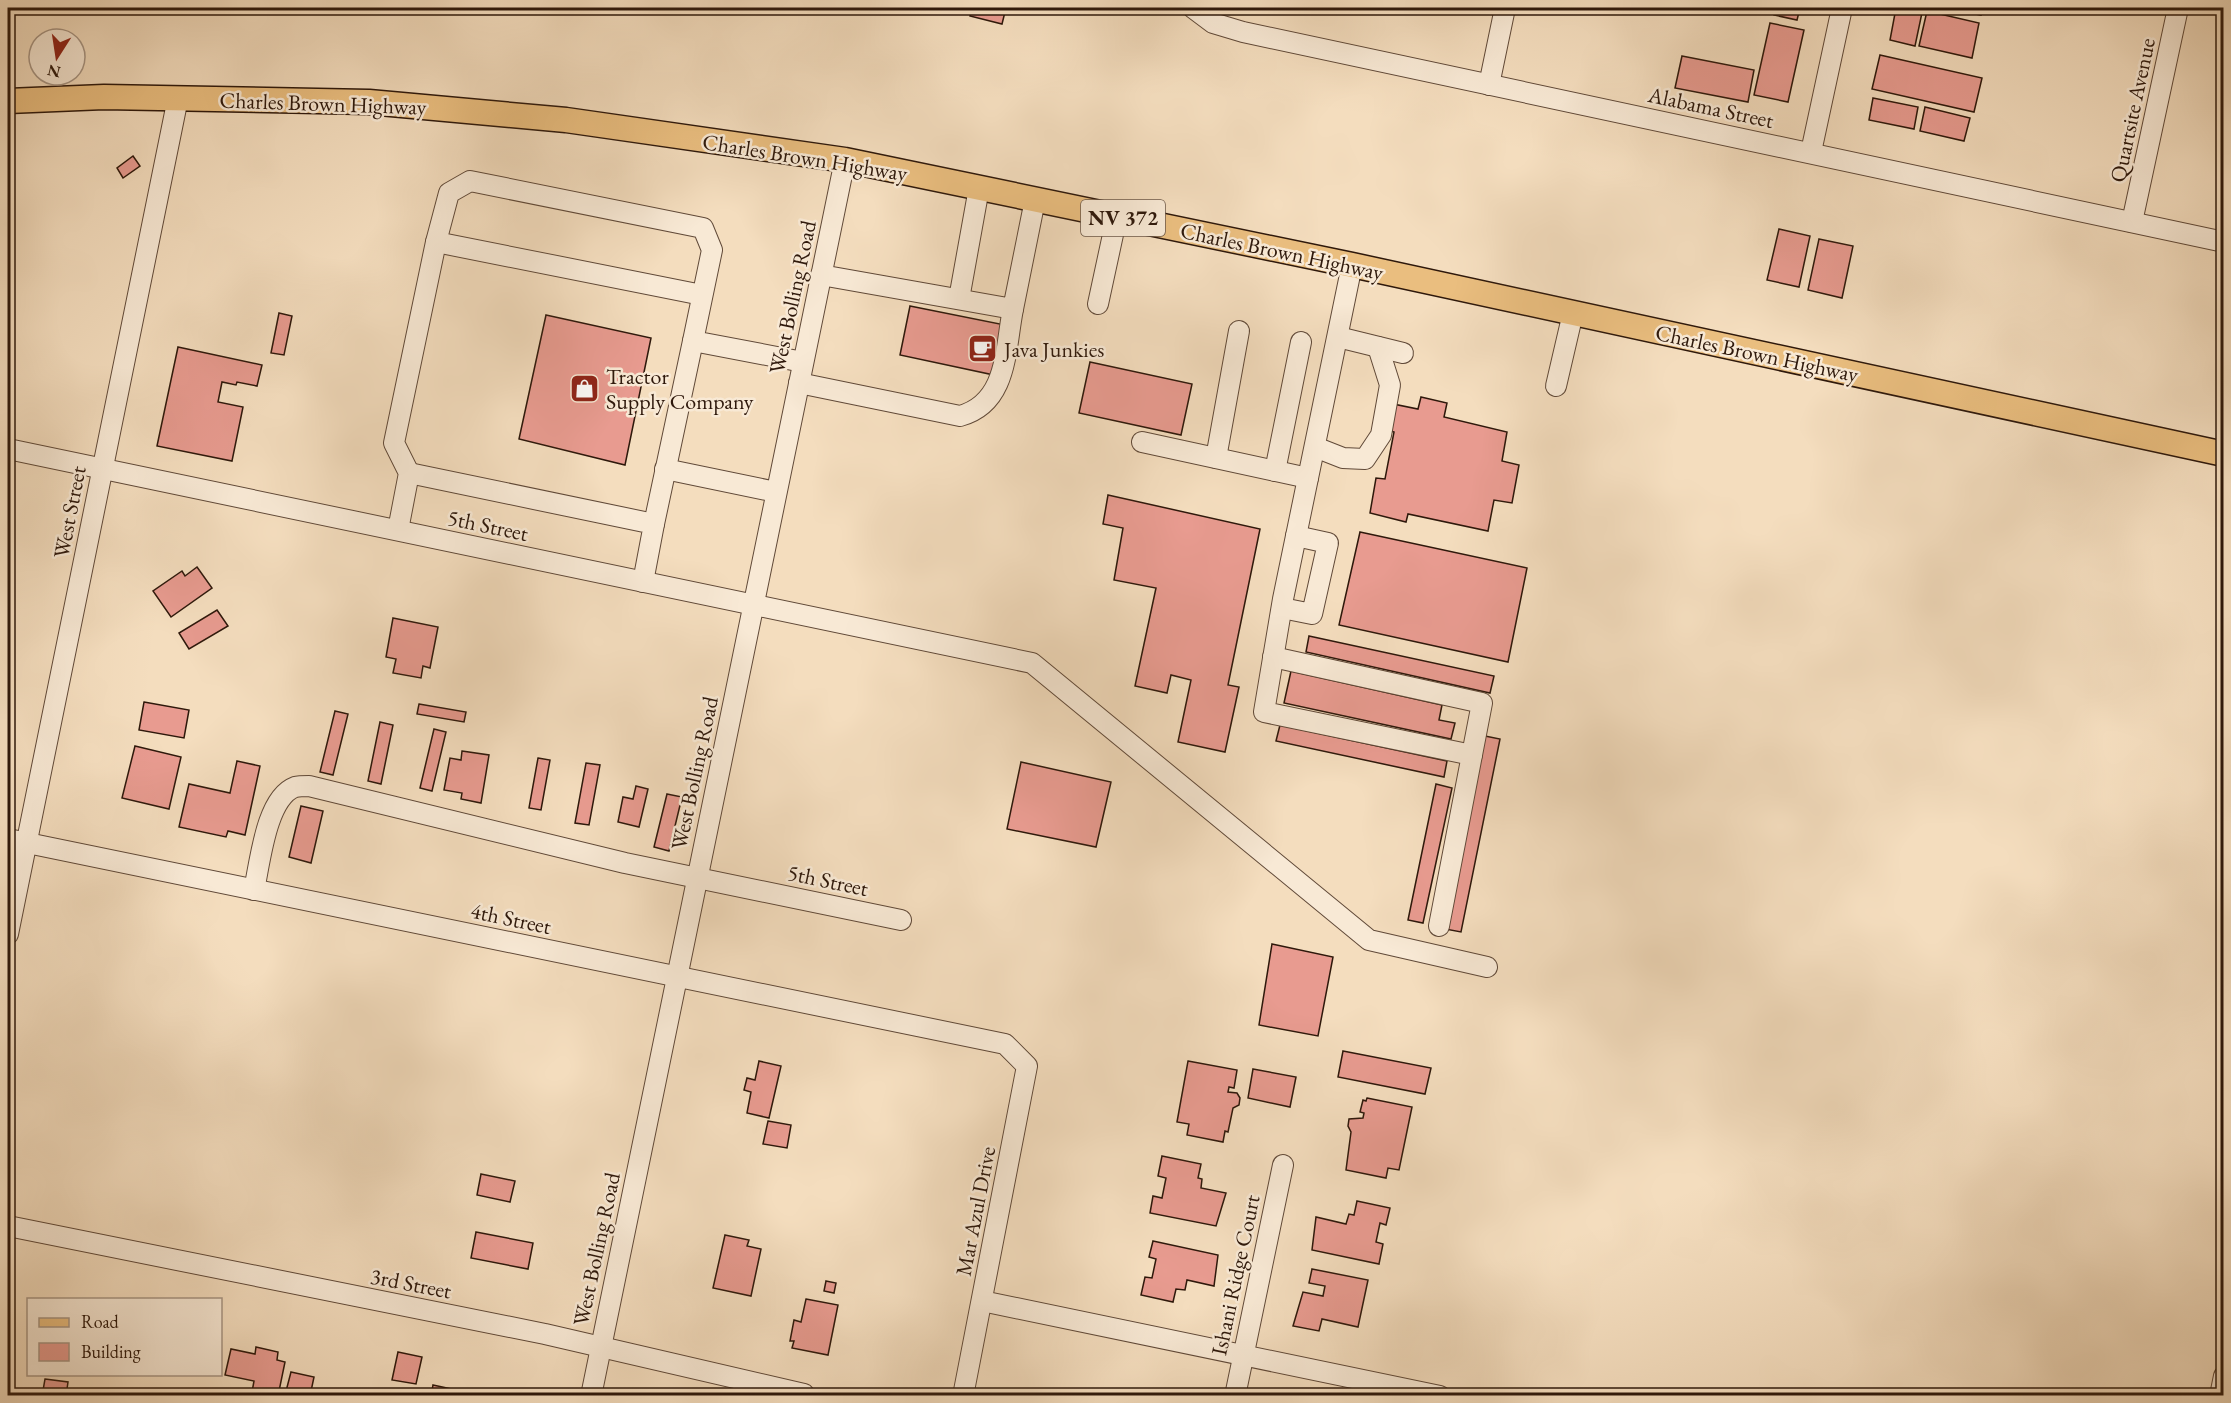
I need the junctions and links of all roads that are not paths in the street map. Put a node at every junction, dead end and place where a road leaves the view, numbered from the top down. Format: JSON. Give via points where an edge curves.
{"nodes":[{"id":1,"x":1193,"y":8,"type":"edge"},
{"id":2,"x":1505,"y":8,"type":"edge"},
{"id":3,"x":1842,"y":8,"type":"edge"},
{"id":4,"x":2178,"y":8,"type":"edge"},
{"id":5,"x":1489,"y":85,"type":"junction"},
{"id":6,"x":178,"y":98,"type":"junction"},
{"id":7,"x":8,"y":101,"type":"edge"},
{"id":8,"x":1811,"y":152,"type":"junction"},
{"id":9,"x":845,"y":160,"type":"junction"},
{"id":10,"x":979,"y":188,"type":"junction"},
{"id":11,"x":1035,"y":200,"type":"junction"},
{"id":12,"x":1117,"y":216,"type":"junction"},
{"id":13,"x":2132,"y":222,"type":"junction"},
{"id":14,"x":436,"y":242,"type":"junction"},
{"id":15,"x":2223,"y":242,"type":"edge"},
{"id":16,"x":1352,"y":265,"type":"junction"},
{"id":17,"x":821,"y":274,"type":"junction"},
{"id":18,"x":702,"y":295,"type":"junction"},
{"id":19,"x":959,"y":299,"type":"junction"},
{"id":20,"x":1098,"y":304,"type":"dead end"},
{"id":21,"x":1013,"y":309,"type":"junction"},
{"id":22,"x":1573,"y":313,"type":"junction"},
{"id":23,"x":1239,"y":331,"type":"dead end"},
{"id":24,"x":1338,"y":337,"type":"junction"},
{"id":25,"x":693,"y":341,"type":"junction"},
{"id":26,"x":1300,"y":342,"type":"dead end"},
{"id":27,"x":1378,"y":346,"type":"junction"},
{"id":28,"x":1403,"y":353,"type":"dead end"},
{"id":29,"x":803,"y":363,"type":"junction"},
{"id":30,"x":799,"y":383,"type":"junction"},
{"id":31,"x":1556,"y":386,"type":"dead end"},
{"id":32,"x":1142,"y":442,"type":"dead end"},
{"id":33,"x":1315,"y":447,"type":"junction"},
{"id":34,"x":8,"y":449,"type":"edge"},
{"id":35,"x":2223,"y":454,"type":"edge"},
{"id":36,"x":1216,"y":458,"type":"junction"},
{"id":37,"x":102,"y":469,"type":"junction"},
{"id":38,"x":665,"y":469,"type":"junction"},
{"id":39,"x":1275,"y":471,"type":"junction"},
{"id":40,"x":409,"y":473,"type":"junction"},
{"id":41,"x":1308,"y":478,"type":"junction"},
{"id":42,"x":777,"y":492,"type":"junction"},
{"id":43,"x":654,"y":524,"type":"junction"},
{"id":44,"x":398,"y":530,"type":"junction"},
{"id":45,"x":1296,"y":536,"type":"junction"},
{"id":46,"x":643,"y":582,"type":"junction"},
{"id":47,"x":753,"y":605,"type":"junction"},
{"id":48,"x":1282,"y":608,"type":"junction"},
{"id":49,"x":1273,"y":657,"type":"junction"},
{"id":50,"x":1472,"y":755,"type":"junction"},
{"id":51,"x":17,"y":841,"type":"edge"},
{"id":52,"x":697,"y":876,"type":"junction"},
{"id":53,"x":254,"y":890,"type":"junction"},
{"id":54,"x":901,"y":920,"type":"dead end"},
{"id":55,"x":1439,"y":926,"type":"dead end"},
{"id":56,"x":8,"y":934,"type":"edge"},
{"id":57,"x":1487,"y":967,"type":"dead end"},
{"id":58,"x":677,"y":977,"type":"junction"},
{"id":59,"x":1005,"y":1044,"type":"joint"},
{"id":60,"x":1283,"y":1165,"type":"dead end"},
{"id":61,"x":8,"y":1226,"type":"edge"},
{"id":62,"x":982,"y":1301,"type":"junction"},
{"id":63,"x":600,"y":1348,"type":"junction"},
{"id":64,"x":1243,"y":1356,"type":"junction"},
{"id":65,"x":2223,"y":1376,"type":"edge"},
{"id":66,"x":804,"y":1394,"type":"edge"},
{"id":67,"x":591,"y":1395,"type":"edge"},
{"id":68,"x":963,"y":1395,"type":"edge"},
{"id":69,"x":1235,"y":1395,"type":"edge"},
{"id":70,"x":1440,"y":1395,"type":"edge"},
{"id":71,"x":2220,"y":1395,"type":"edge"}],
"edges":[{"from":1,"to":5,"type":"street","name":"Alabama Street","via":[[1213,23],[1243,32]]},
{"from":2,"to":5,"type":"street"},
{"from":3,"to":8,"type":"street"},
{"from":4,"to":13,"type":"street","name":"Quartsite Avenue"},
{"from":5,"to":8,"type":"street","name":"Alabama Street"},
{"from":6,"to":7,"type":"main road","name":"Charles Brown Highway","number":"NV 372"},
{"from":6,"to":9,"type":"main road","name":"Charles Brown Highway","number":"NV 372","via":[[369,102],[566,120]]},
{"from":6,"to":37,"type":"street","name":"West Street"},
{"from":8,"to":13,"type":"street","name":"Alabama Street"},
{"from":9,"to":10,"type":"main road","name":"Charles Brown Highway","number":"NV 372"},
{"from":9,"to":17,"type":"street","name":"West Bolling Road"},
{"from":10,"to":11,"type":"main road","name":"Charles Brown Highway","number":"NV 372"},
{"from":10,"to":19,"type":"street"},
{"from":11,"to":12,"type":"main road","name":"Charles Brown Highway","number":"NV 372"},
{"from":11,"to":21,"type":"street"},
{"from":12,"to":16,"type":"main road","name":"Charles Brown Highway","number":"NV 372"},
{"from":12,"to":20,"type":"street"},
{"from":13,"to":15,"type":"street","name":"Alabama Street"},
{"from":14,"to":18,"type":"street"},
{"from":14,"to":18,"type":"street","via":[[449,193],[470,181],[703,228],[712,250]]},
{"from":14,"to":40,"type":"street","via":[[394,443]]},
{"from":16,"to":22,"type":"main road","name":"Charles Brown Highway","number":"NV 372"},
{"from":16,"to":24,"type":"street"},
{"from":17,"to":19,"type":"street"},
{"from":17,"to":29,"type":"street","name":"West Bolling Road"},
{"from":18,"to":25,"type":"street"},
{"from":19,"to":21,"type":"street"},
{"from":21,"to":30,"type":"street","via":[[995,391],[981,408],[969,413],[960,416]]},
{"from":22,"to":31,"type":"street"},
{"from":22,"to":35,"type":"main road","name":"Charles Brown Highway","number":"NV 372"},
{"from":23,"to":36,"type":"street"},
{"from":24,"to":27,"type":"street"},
{"from":24,"to":33,"type":"street"},
{"from":25,"to":29,"type":"street"},
{"from":25,"to":38,"type":"street"},
{"from":26,"to":39,"type":"street"},
{"from":27,"to":28,"type":"street"},
{"from":27,"to":33,"type":"street","via":[[1390,385],[1382,435],[1365,459],[1343,458]]},
{"from":29,"to":30,"type":"street","name":"West Bolling Road"},
{"from":30,"to":42,"type":"street","name":"West Bolling Road"},
{"from":32,"to":36,"type":"street"},
{"from":33,"to":41,"type":"street"},
{"from":34,"to":37,"type":"street","name":"5th Street"},
{"from":36,"to":39,"type":"street"},
{"from":37,"to":44,"type":"street","name":"5th Street"},
{"from":37,"to":51,"type":"street","name":"West Street"},
{"from":38,"to":42,"type":"street"},
{"from":38,"to":43,"type":"street"},
{"from":39,"to":41,"type":"street"},
{"from":40,"to":43,"type":"street"},
{"from":40,"to":44,"type":"street"},
{"from":41,"to":45,"type":"street"},
{"from":42,"to":47,"type":"street","name":"West Bolling Road"},
{"from":43,"to":46,"type":"street"},
{"from":44,"to":46,"type":"street","name":"5th Street"},
{"from":45,"to":48,"type":"street"},
{"from":45,"to":48,"type":"street","via":[[1328,543],[1312,614]]},
{"from":46,"to":47,"type":"street","name":"5th Street"},
{"from":47,"to":52,"type":"street","name":"West Bolling Road"},
{"from":47,"to":57,"type":"street","name":"5th Street","via":[[1032,663],[1369,940]]},
{"from":48,"to":49,"type":"street"},
{"from":49,"to":50,"type":"street","via":[[1482,703]]},
{"from":49,"to":50,"type":"street","via":[[1264,712]]},
{"from":50,"to":55,"type":"street"},
{"from":51,"to":53,"type":"street","name":"4th Street"},
{"from":51,"to":56,"type":"street","name":"West Street"},
{"from":52,"to":53,"type":"street","name":"5th Street","via":[[625,863],[309,786],[295,787],[281,797],[270,818]]},
{"from":52,"to":54,"type":"street","name":"5th Street"},
{"from":52,"to":58,"type":"street","name":"West Bolling Road"},
{"from":53,"to":58,"type":"street","name":"4th Street"},
{"from":58,"to":59,"type":"street","name":"4th Street"},
{"from":58,"to":63,"type":"street","name":"West Bolling Road"},
{"from":59,"to":62,"type":"street","name":"Mar Azul Drive","via":[[1027,1066]]},
{"from":60,"to":64,"type":"street","name":"Ishani Ridge Court"},
{"from":61,"to":63,"type":"street","name":"3rd Street"},
{"from":62,"to":64,"type":"street"},
{"from":62,"to":68,"type":"street","name":"Mar Azul Drive"},
{"from":63,"to":66,"type":"street","name":"3rd Street"},
{"from":63,"to":67,"type":"street","name":"West Bolling Road"},
{"from":64,"to":69,"type":"street","name":"Ishani Ridge Court"},
{"from":64,"to":70,"type":"street"},
{"from":65,"to":71,"type":"street"}]}
